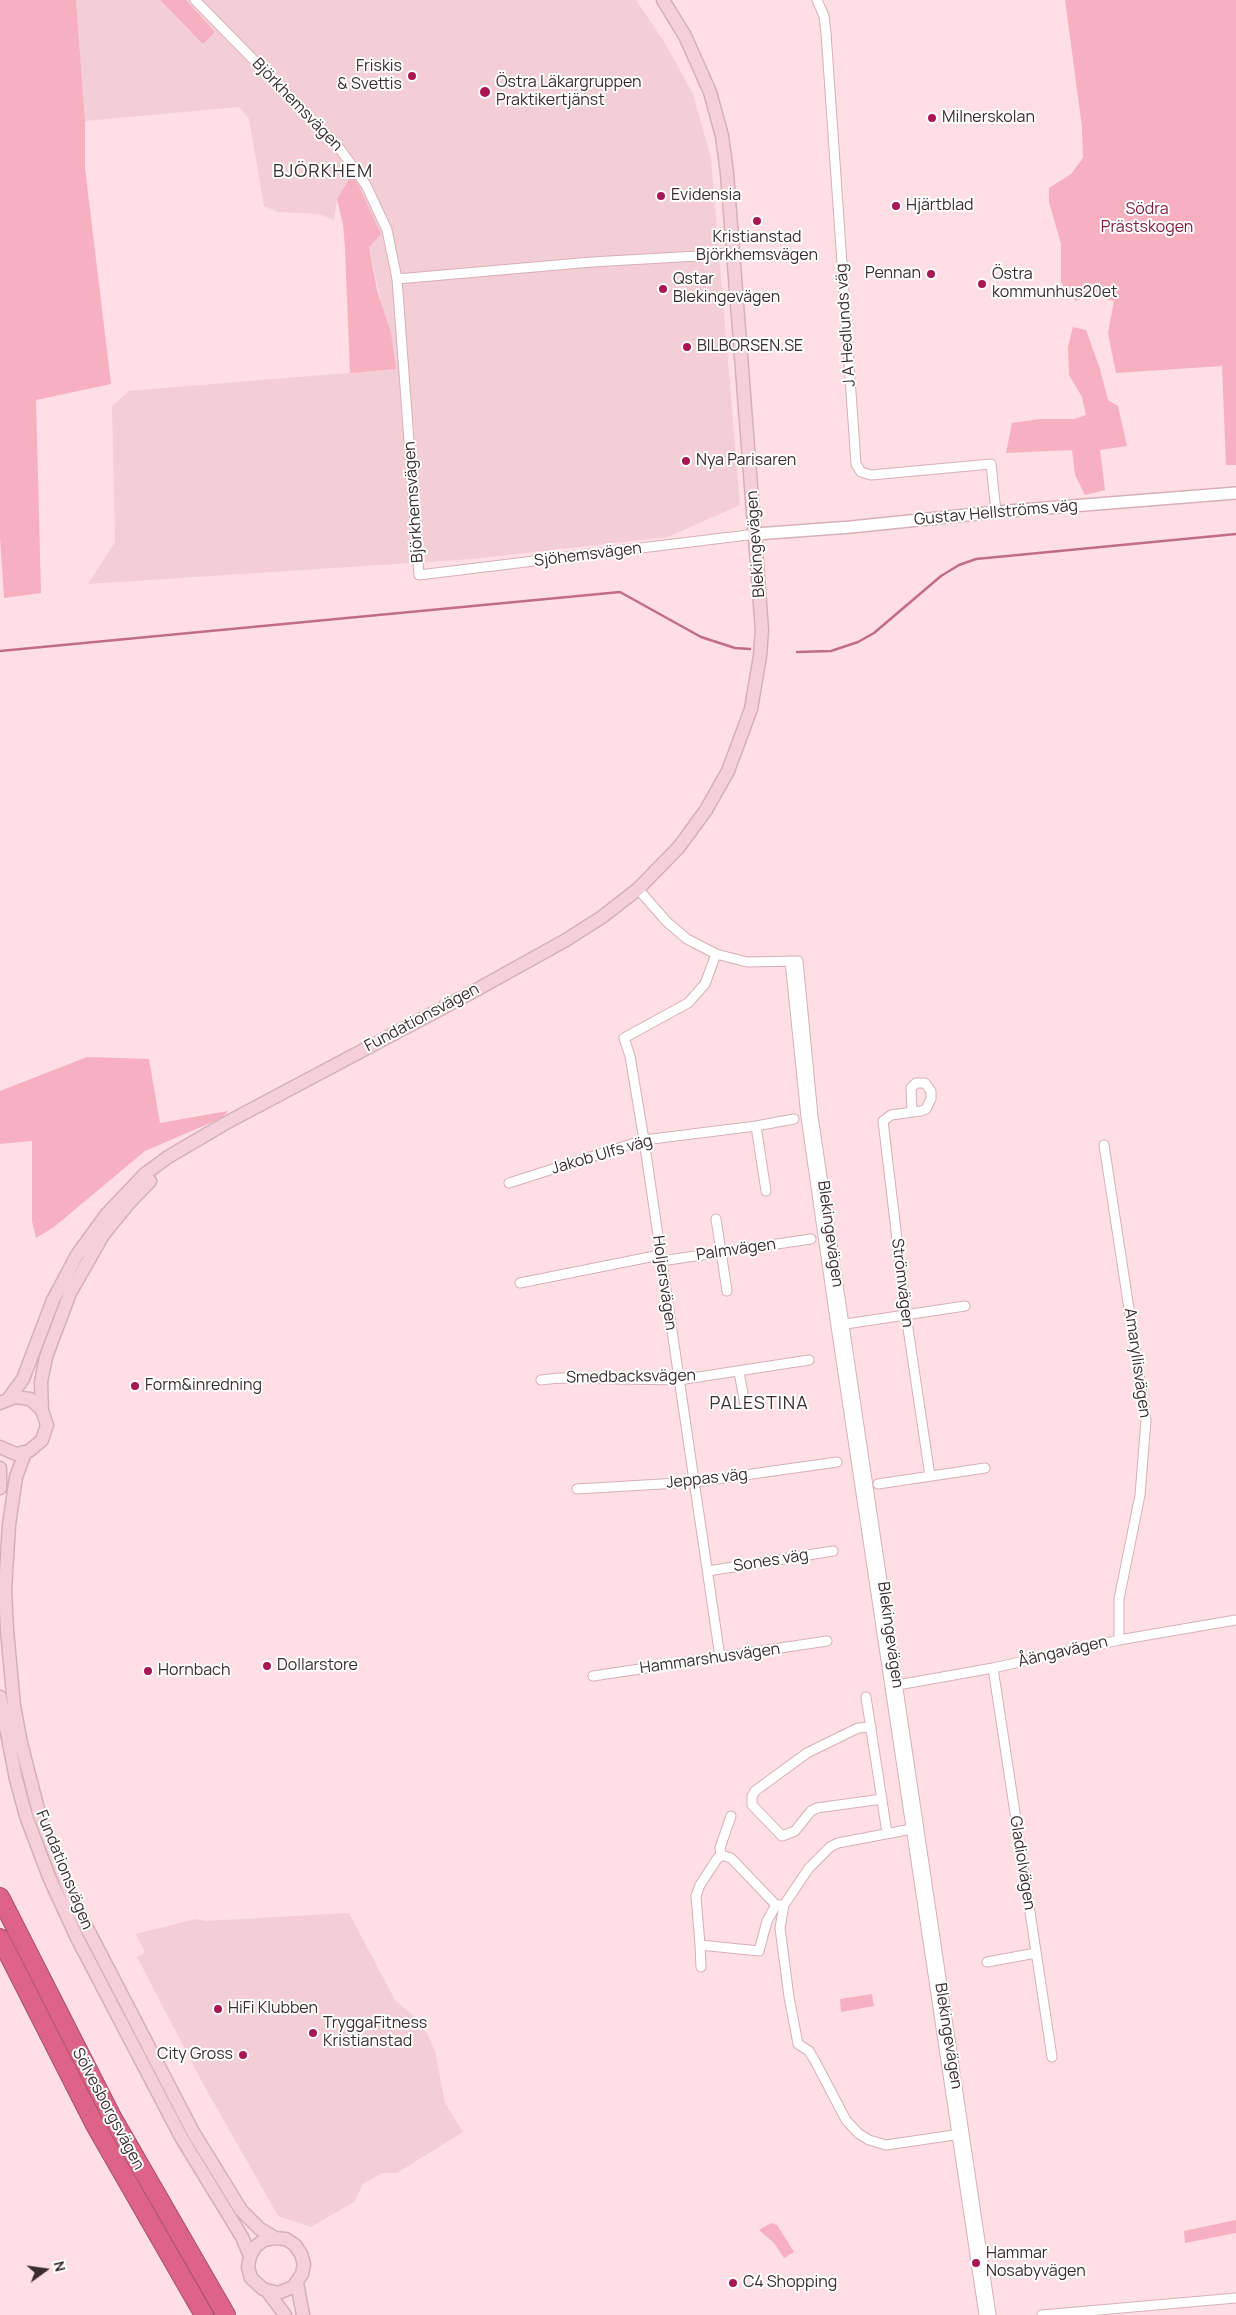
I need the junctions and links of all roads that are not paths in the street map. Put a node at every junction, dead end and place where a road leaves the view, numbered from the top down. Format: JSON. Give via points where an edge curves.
{"nodes":[{"id":1,"x":195,"y":0,"type":"edge"},
{"id":2,"x":663,"y":0,"type":"edge"},
{"id":3,"x":817,"y":0,"type":"edge"},
{"id":4,"x":733,"y":251,"type":"junction"},
{"id":5,"x":397,"y":279,"type":"junction"},
{"id":6,"x":1236,"y":492,"type":"edge"},
{"id":7,"x":996,"y":512,"type":"junction"},
{"id":8,"x":756,"y":534,"type":"junction"},
{"id":9,"x":419,"y":575,"type":"joint"},
{"id":10,"x":638,"y":889,"type":"junction"},
{"id":11,"x":716,"y":954,"type":"junction"},
{"id":12,"x":912,"y":1112,"type":"dead end"},
{"id":13,"x":794,"y":1119,"type":"dead end"},
{"id":14,"x":756,"y":1126,"type":"junction"},
{"id":15,"x":199,"y":1138,"type":"junction"},
{"id":16,"x":644,"y":1140,"type":"junction"},
{"id":17,"x":1104,"y":1145,"type":"dead end"},
{"id":18,"x":509,"y":1183,"type":"dead end"},
{"id":19,"x":766,"y":1191,"type":"dead end"},
{"id":20,"x":716,"y":1219,"type":"dead end"},
{"id":21,"x":811,"y":1239,"type":"dead end"},
{"id":22,"x":721,"y":1253,"type":"junction"},
{"id":23,"x":660,"y":1258,"type":"junction"},
{"id":24,"x":520,"y":1283,"type":"dead end"},
{"id":25,"x":727,"y":1291,"type":"dead end"},
{"id":26,"x":965,"y":1306,"type":"dead end"},
{"id":27,"x":906,"y":1315,"type":"junction"},
{"id":28,"x":840,"y":1325,"type":"junction"},
{"id":29,"x":809,"y":1360,"type":"dead end"},
{"id":30,"x":739,"y":1372,"type":"junction"},
{"id":31,"x":541,"y":1380,"type":"dead end"},
{"id":32,"x":679,"y":1380,"type":"junction"},
{"id":33,"x":5,"y":1401,"type":"edge"},
{"id":34,"x":745,"y":1406,"type":"dead end"},
{"id":35,"x":42,"y":1410,"type":"junction"},
{"id":36,"x":0,"y":1447,"type":"edge"},
{"id":37,"x":26,"y":1453,"type":"junction"},
{"id":38,"x":837,"y":1462,"type":"dead end"},
{"id":39,"x":0,"y":1468,"type":"edge"},
{"id":40,"x":985,"y":1468,"type":"dead end"},
{"id":41,"x":930,"y":1476,"type":"junction"},
{"id":42,"x":695,"y":1482,"type":"junction"},
{"id":43,"x":878,"y":1484,"type":"dead end"},
{"id":44,"x":0,"y":1488,"type":"edge"},
{"id":45,"x":577,"y":1489,"type":"dead end"},
{"id":46,"x":834,"y":1551,"type":"dead end"},
{"id":47,"x":708,"y":1570,"type":"junction"},
{"id":48,"x":1236,"y":1620,"type":"edge"},
{"id":49,"x":1119,"y":1640,"type":"junction"},
{"id":50,"x":828,"y":1641,"type":"dead end"},
{"id":51,"x":720,"y":1658,"type":"junction"},
{"id":52,"x":993,"y":1668,"type":"junction"},
{"id":53,"x":593,"y":1676,"type":"dead end"},
{"id":54,"x":893,"y":1685,"type":"junction"},
{"id":55,"x":0,"y":1697,"type":"edge"},
{"id":56,"x":866,"y":1697,"type":"dead end"},
{"id":57,"x":871,"y":1727,"type":"junction"},
{"id":58,"x":882,"y":1799,"type":"junction"},
{"id":59,"x":731,"y":1816,"type":"dead end"},
{"id":60,"x":914,"y":1829,"type":"junction"},
{"id":61,"x":887,"y":1833,"type":"junction"},
{"id":62,"x":721,"y":1855,"type":"junction"},
{"id":63,"x":0,"y":1897,"type":"edge"},
{"id":64,"x":780,"y":1905,"type":"junction"},
{"id":65,"x":0,"y":1938,"type":"edge"},
{"id":66,"x":700,"y":1945,"type":"junction"},
{"id":67,"x":1036,"y":1953,"type":"junction"},
{"id":68,"x":987,"y":1962,"type":"dead end"},
{"id":69,"x":702,"y":1967,"type":"dead end"},
{"id":70,"x":1052,"y":2057,"type":"dead end"},
{"id":71,"x":960,"y":2134,"type":"junction"},
{"id":72,"x":275,"y":2238,"type":"junction"},
{"id":73,"x":250,"y":2256,"type":"junction"},
{"id":74,"x":297,"y":2283,"type":"junction"},
{"id":75,"x":268,"y":2292,"type":"junction"},
{"id":76,"x":1236,"y":2298,"type":"edge"},
{"id":77,"x":1053,"y":2314,"type":"edge"},
{"id":78,"x":204,"y":2315,"type":"edge"},
{"id":79,"x":226,"y":2315,"type":"edge"},
{"id":80,"x":285,"y":2315,"type":"edge"},
{"id":81,"x":303,"y":2315,"type":"edge"},
{"id":82,"x":984,"y":2315,"type":"edge"},
{"id":83,"x":991,"y":2315,"type":"edge"},
{"id":84,"x":1042,"y":2315,"type":"edge"}],
"edges":[{"from":1,"to":5,"type":"street","name":"Björkhemsvägen","via":[[353,164],[387,230]]},
{"from":2,"to":4,"type":"main road","name":"Blekingevägen","via":[[699,66],[717,116],[727,173]]},
{"from":3,"to":7,"type":"street","name":"J A Hedlunds väg","via":[[824,16],[826,33],[856,464],[861,472],[870,475],[991,464]]},
{"from":4,"to":5,"type":"street"},
{"from":4,"to":8,"type":"main road","name":"Blekingevägen"},
{"from":5,"to":9,"type":"street","name":"Björkhemsvägen"},
{"from":6,"to":7,"type":"street","name":"Gustav Hellströms väg"},
{"from":7,"to":8,"type":"street","name":"Gustav Hellströms väg"},
{"from":8,"to":9,"type":"street","name":"Sjöhemsvägen"},
{"from":8,"to":10,"type":"main road","name":"Blekingevägen","via":[[761,605],[760,656],[744,730],[728,771],[706,810],[679,847]]},
{"from":10,"to":11,"type":"street","name":"Blekingevägen","via":[[667,922],[688,939]]},
{"from":10,"to":15,"type":"main road","name":"Fundationsvägen","via":[[566,940]]},
{"from":11,"to":16,"type":"street","name":"Holjersvägen","via":[[705,984],[688,1003],[624,1038]]},
{"from":11,"to":28,"type":"street","name":"Blekingevägen","via":[[747,962],[794,961],[806,1117]]},
{"from":12,"to":27,"type":"street","name":"Strömvägen","via":[[891,1115],[883,1121]]},
{"from":13,"to":14,"type":"street","name":"Jakob Ulfs väg"},
{"from":14,"to":16,"type":"street","name":"Jakob Ulfs väg"},
{"from":14,"to":19,"type":"street"},
{"from":15,"to":33,"type":"main road","name":"Fundationsvägen","via":[[145,1174],[106,1215],[69,1269],[53,1300],[23,1379]]},
{"from":15,"to":35,"type":"main road","name":"Fundationsvägen","via":[[129,1203],[92,1252],[50,1341],[41,1382]]},
{"from":16,"to":18,"type":"street","name":"Jakob Ulfs väg"},
{"from":16,"to":23,"type":"street","name":"Holjersvägen"},
{"from":17,"to":49,"type":"street","name":"Amaryllisvägen","via":[[1146,1420],[1140,1495],[1119,1599]]},
{"from":20,"to":22,"type":"street"},
{"from":21,"to":22,"type":"street","name":"Palmvägen"},
{"from":22,"to":23,"type":"street","name":"Palmvägen"},
{"from":22,"to":25,"type":"street"},
{"from":23,"to":24,"type":"street","name":"Palmvägen"},
{"from":23,"to":32,"type":"street","name":"Holjersvägen"},
{"from":26,"to":27,"type":"street"},
{"from":27,"to":28,"type":"street"},
{"from":27,"to":41,"type":"street","name":"Strömvägen"},
{"from":28,"to":54,"type":"street","name":"Blekingevägen"},
{"from":29,"to":30,"type":"street","name":"Smedbacksvägen"},
{"from":30,"to":32,"type":"street","name":"Smedbacksvägen"},
{"from":30,"to":34,"type":"street"},
{"from":31,"to":32,"type":"street","name":"Smedbacksvägen"},
{"from":32,"to":42,"type":"street","name":"Holjersvägen"},
{"from":33,"to":35,"type":"main road","via":[[25,1398]]},
{"from":35,"to":37,"type":"main road","name":"Fundationsvägen","via":[[46,1420],[45,1436]]},
{"from":36,"to":37,"type":"main road","via":[[11,1453]]},
{"from":37,"to":72,"type":"main road","name":"Fundationsvägen","via":[[12,1496],[6,1598],[14,1706],[39,1813],[74,1903],[193,2132],[241,2210],[260,2229]]},
{"from":38,"to":42,"type":"street","name":"Jeppas väg"},
{"from":39,"to":44,"type":"main road"},
{"from":40,"to":41,"type":"street"},
{"from":41,"to":43,"type":"street"},
{"from":42,"to":45,"type":"street","name":"Jeppas väg"},
{"from":42,"to":47,"type":"street","name":"Holjersvägen"},
{"from":46,"to":47,"type":"street","name":"Sones väg"},
{"from":47,"to":51,"type":"street","name":"Holjersvägen"},
{"from":48,"to":49,"type":"street","name":"Åängavägen"},
{"from":49,"to":52,"type":"street","name":"Åängavägen"},
{"from":50,"to":51,"type":"street","name":"Hammarshusvägen"},
{"from":51,"to":53,"type":"street","name":"Hammarshusvägen"},
{"from":52,"to":54,"type":"street","name":"Åängavägen"},
{"from":52,"to":67,"type":"street","name":"Gladiolvägen"},
{"from":54,"to":60,"type":"street","name":"Blekingevägen"},
{"from":55,"to":73,"type":"main road","name":"Fundationsvägen","via":[[26,1816],[62,1908],[181,2137],[242,2237]]},
{"from":56,"to":57,"type":"street"},
{"from":57,"to":58,"type":"street"},
{"from":57,"to":58,"type":"street","via":[[858,1728],[807,1753],[755,1791],[752,1805],[782,1836],[795,1831],[818,1808]]},
{"from":58,"to":61,"type":"street"},
{"from":59,"to":62,"type":"street","via":[[720,1848]]},
{"from":60,"to":61,"type":"street"},
{"from":60,"to":71,"type":"street","name":"Blekingevägen"},
{"from":61,"to":64,"type":"street","via":[[845,1840],[830,1847]]},
{"from":62,"to":64,"type":"street","via":[[731,1858]]},
{"from":62,"to":66,"type":"street","via":[[696,1896]]},
{"from":63,"to":79,"type":"highway","name":"Sölvesborgsvägen","via":[[112,2117]]},
{"from":64,"to":66,"type":"street","via":[[767,1921],[759,1950]]},
{"from":64,"to":71,"type":"street","via":[[780,1928],[798,2044],[816,2060],[846,2120],[858,2134],[886,2144]]},
{"from":65,"to":78,"type":"highway","name":"Sölvesborgsvägen","via":[[95,2125]]},
{"from":66,"to":69,"type":"street"},
{"from":67,"to":68,"type":"street"},
{"from":67,"to":70,"type":"street","name":"Gladiolvägen"},
{"from":71,"to":82,"type":"street","name":"Blekingevägen"},
{"from":71,"to":83,"type":"street","name":"Blekingevägen"},
{"from":72,"to":73,"type":"main road","via":[[260,2243]]},
{"from":72,"to":74,"type":"main road","via":[[291,2242],[301,2254],[303,2270]]},
{"from":73,"to":75,"type":"main road","via":[[251,2278]]},
{"from":74,"to":75,"type":"main road","via":[[284,2292]]},
{"from":74,"to":81,"type":"main road"},
{"from":75,"to":80,"type":"main road"},
{"from":76,"to":77,"type":"street"},
{"from":77,"to":84,"type":"street"}]}
